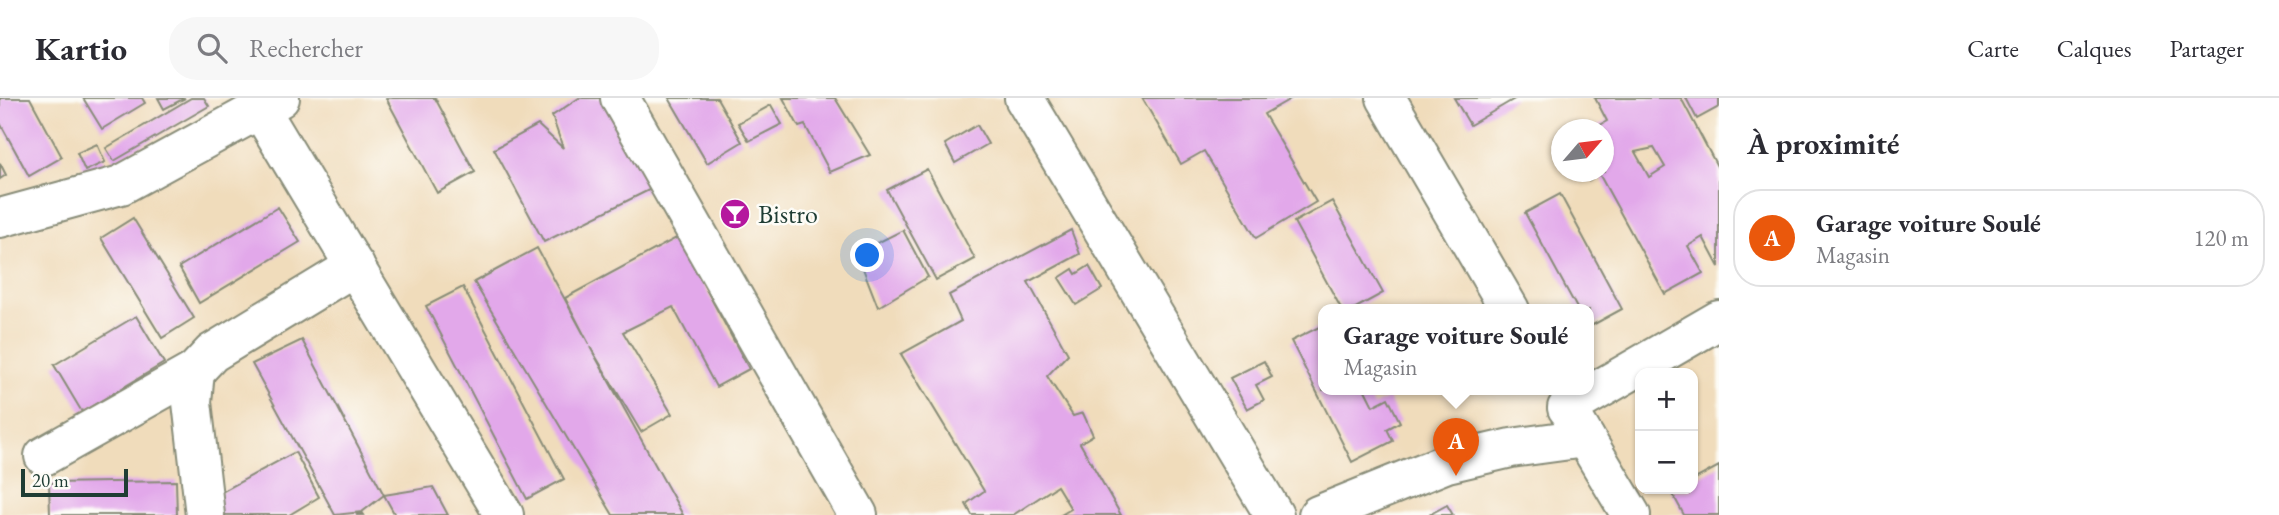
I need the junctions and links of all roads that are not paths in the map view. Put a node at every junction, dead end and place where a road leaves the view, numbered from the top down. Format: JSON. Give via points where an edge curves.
{"nodes":[{"id":1,"x":620,"y":98,"type":"edge"},
{"id":2,"x":1024,"y":98,"type":"edge"},
{"id":3,"x":1386,"y":98,"type":"edge"},
{"id":4,"x":270,"y":103,"type":"edge"},
{"id":5,"x":0,"y":218,"type":"edge"},
{"id":6,"x":355,"y":266,"type":"junction"},
{"id":7,"x":1506,"y":304,"type":"edge"},
{"id":8,"x":1719,"y":320,"type":"edge"},
{"id":9,"x":195,"y":371,"type":"junction"},
{"id":10,"x":1570,"y":412,"type":"edge"},
{"id":11,"x":44,"y":456,"type":"dead end"},
{"id":12,"x":205,"y":515,"type":"edge"},
{"id":13,"x":504,"y":515,"type":"edge"},
{"id":14,"x":858,"y":515,"type":"edge"},
{"id":15,"x":1274,"y":515,"type":"edge"},
{"id":16,"x":1318,"y":515,"type":"edge"},
{"id":17,"x":1630,"y":515,"type":"edge"}],
"edges":[{"from":1,"to":14,"type":"street"},
{"from":2,"to":15,"type":"street"},
{"from":3,"to":7,"type":"street"},
{"from":4,"to":5,"type":"street","via":[[121,185]]},
{"from":4,"to":6,"type":"street"},
{"from":6,"to":9,"type":"street","via":[[212,354]]},
{"from":6,"to":13,"type":"street"},
{"from":8,"to":10,"type":"street"},
{"from":9,"to":11,"type":"street"},
{"from":9,"to":12,"type":"street","via":[[192,402]]},
{"from":10,"to":16,"type":"street","via":[[1511,449],[1447,463]]},
{"from":10,"to":17,"type":"street"}]}
